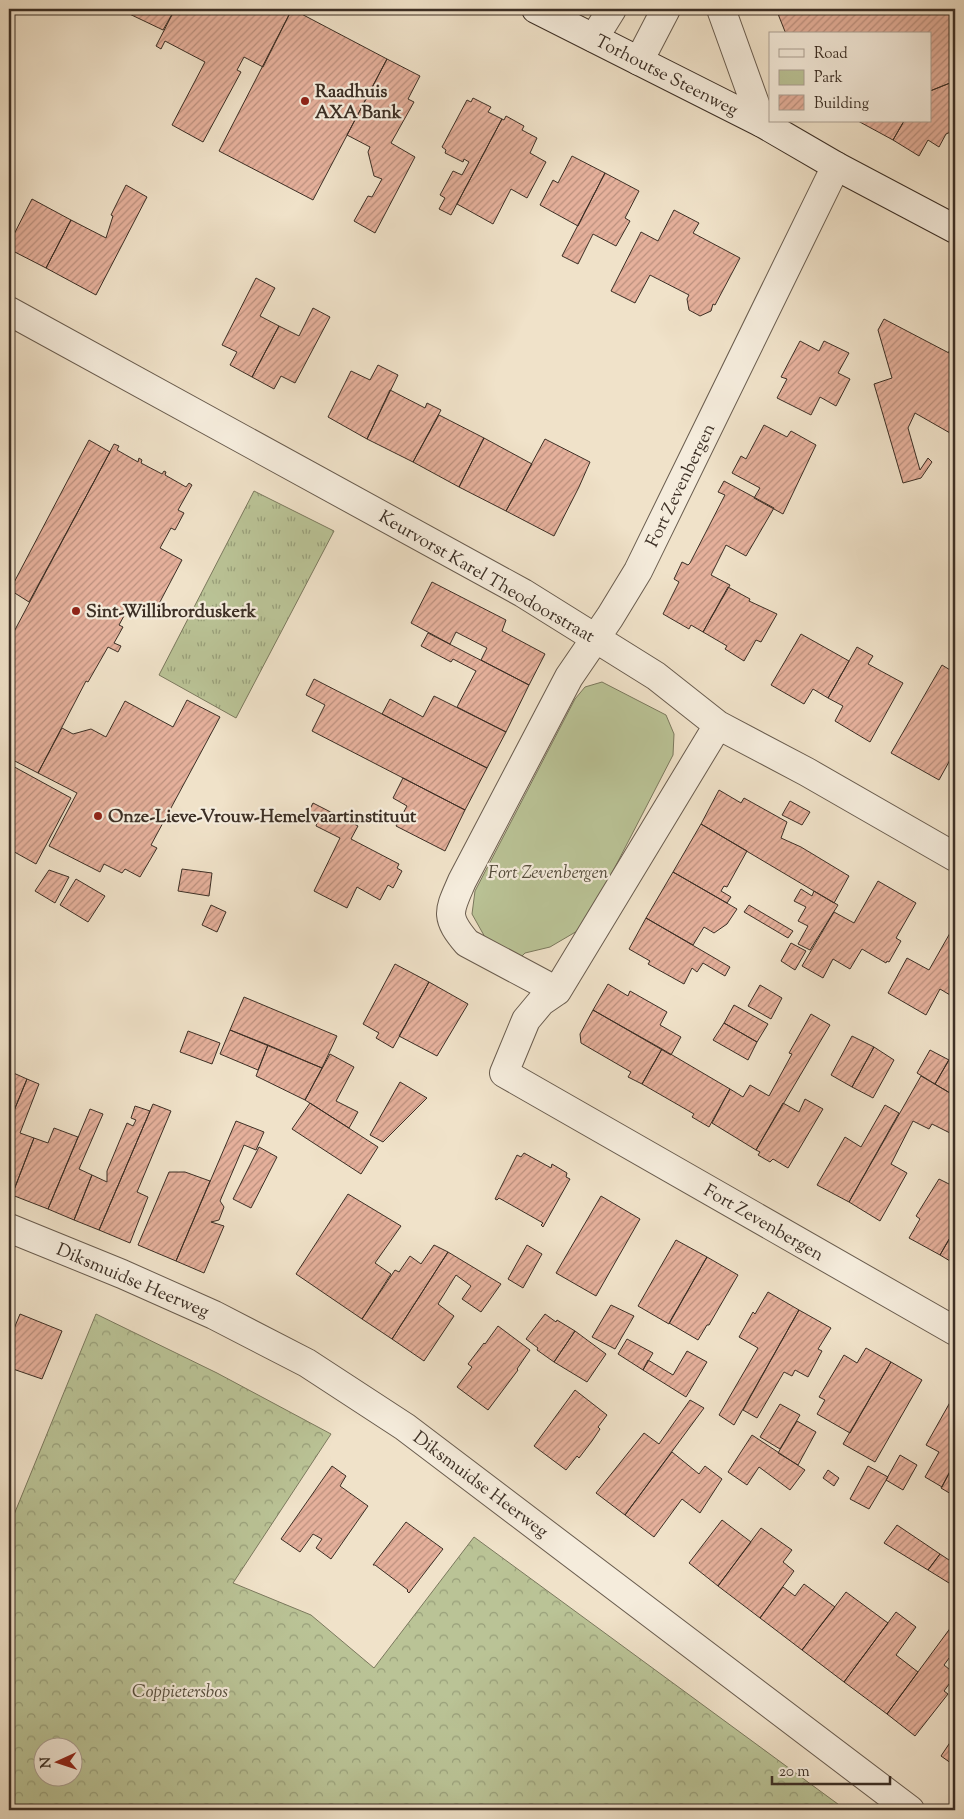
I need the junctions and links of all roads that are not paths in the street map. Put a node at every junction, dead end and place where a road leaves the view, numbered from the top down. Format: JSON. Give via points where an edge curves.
{"nodes":[{"id":1,"x":536,"y":9,"type":"edge"},
{"id":2,"x":612,"y":9,"type":"edge"},
{"id":3,"x":666,"y":9,"type":"edge"},
{"id":4,"x":721,"y":9,"type":"edge"},
{"id":5,"x":594,"y":38,"type":"junction"},
{"id":6,"x":638,"y":61,"type":"junction"},
{"id":7,"x":762,"y":123,"type":"junction"},
{"id":8,"x":836,"y":166,"type":"junction"},
{"id":9,"x":955,"y":229,"type":"edge"},
{"id":10,"x":9,"y":311,"type":"edge"},
{"id":11,"x":596,"y":637,"type":"junction"},
{"id":12,"x":718,"y":725,"type":"junction"},
{"id":13,"x":955,"y":857,"type":"edge"},
{"id":14,"x":557,"y":991,"type":"junction"},
{"id":15,"x":9,"y":1228,"type":"edge"},
{"id":16,"x":955,"y":1331,"type":"edge"},
{"id":17,"x":910,"y":1810,"type":"edge"}],
"edges":[{"from":1,"to":5,"type":"street","name":"Torhoutse Steenweg"},
{"from":2,"to":5,"type":"street"},
{"from":3,"to":6,"type":"street"},
{"from":4,"to":7,"type":"street"},
{"from":5,"to":6,"type":"street","name":"Torhoutse Steenweg"},
{"from":6,"to":7,"type":"street","name":"Torhoutse Steenweg"},
{"from":7,"to":8,"type":"street","name":"Torhoutse Steenweg"},
{"from":8,"to":9,"type":"street","name":"Torhoutse Steenweg"},
{"from":8,"to":11,"type":"street","name":"Fort Zevenbergen","via":[[638,571]]},
{"from":10,"to":11,"type":"street","name":"Keurvorst Karel Theodoorstraat"},
{"from":11,"to":12,"type":"street","name":"Keurvorst Karel Theodoorstraat","via":[[656,676]]},
{"from":11,"to":14,"type":"street","name":"Fort Zevenbergen","via":[[569,677],[450,908],[456,930],[467,943]]},
{"from":12,"to":13,"type":"street","name":"Keurvorst Karel Theodoorstraat"},
{"from":12,"to":14,"type":"street","name":"Fort Zevenbergen"},
{"from":14,"to":16,"type":"street","name":"Fort Zevenbergen","via":[[541,1002],[526,1020],[504,1073]]},
{"from":15,"to":17,"type":"street","name":"Diksmuidse Heerweg","via":[[214,1315],[307,1363],[393,1419]]}]}
